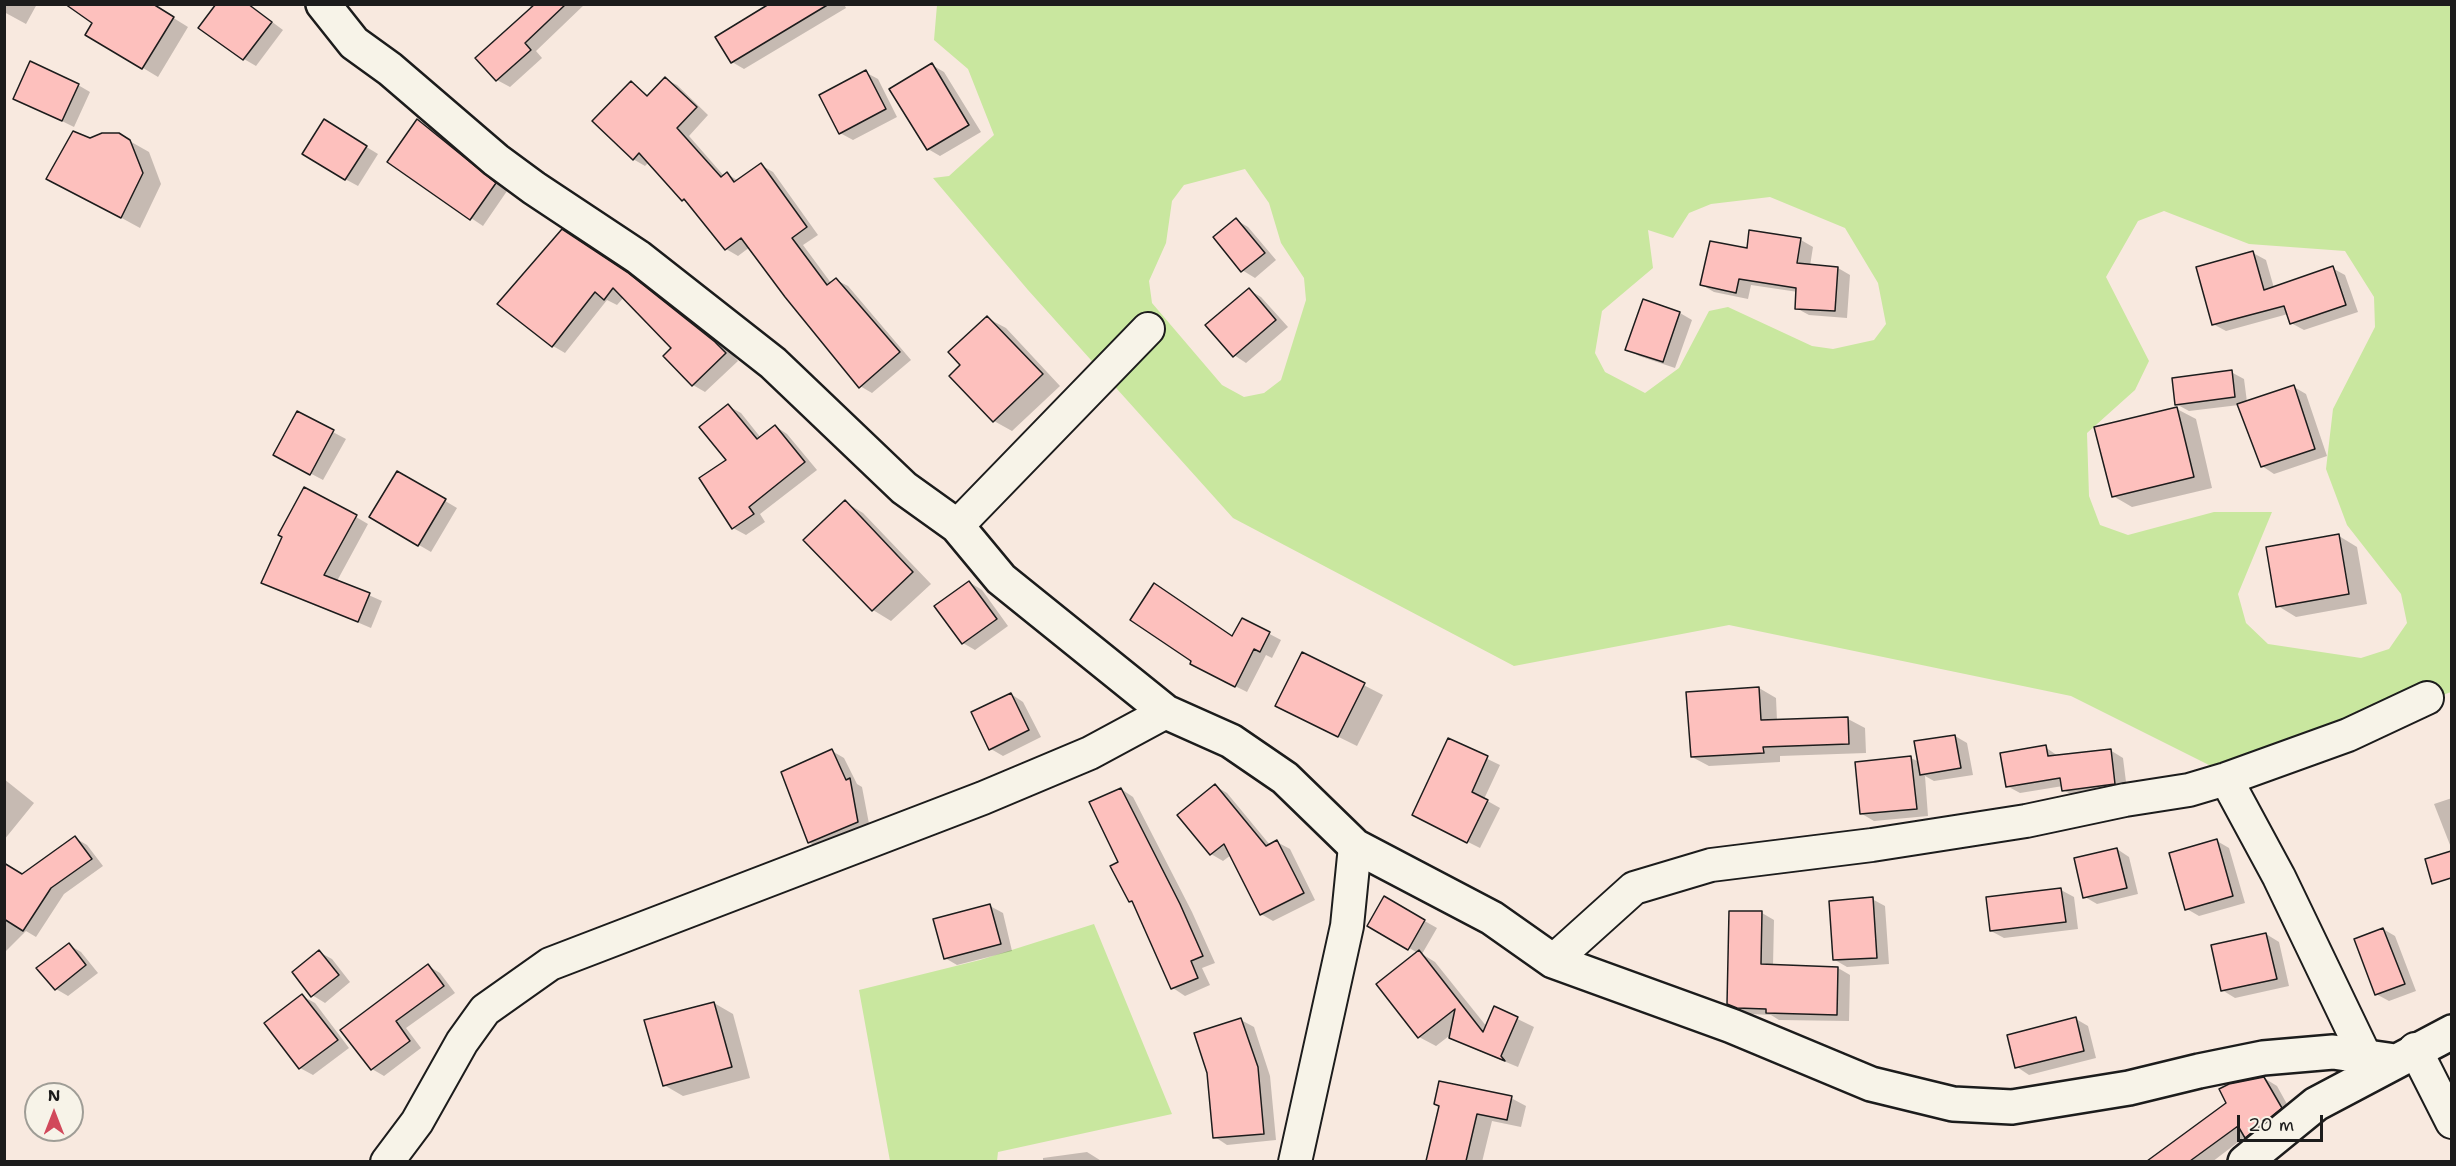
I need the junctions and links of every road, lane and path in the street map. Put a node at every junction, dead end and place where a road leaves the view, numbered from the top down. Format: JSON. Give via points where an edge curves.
{"nodes":[{"id":1,"x":323,"y":4,"type":"edge"},
{"id":2,"x":1148,"y":329,"type":"dead end"},
{"id":3,"x":957,"y":526,"type":"junction"},
{"id":4,"x":2427,"y":699,"type":"dead end"},
{"id":5,"x":1166,"y":712,"type":"junction"},
{"id":6,"x":2226,"y":779,"type":"junction"},
{"id":7,"x":1355,"y":846,"type":"junction"},
{"id":8,"x":1553,"y":961,"type":"junction"},
{"id":9,"x":2451,"y":1032,"type":"edge"},
{"id":10,"x":2392,"y":1056,"type":"junction"},
{"id":11,"x":2451,"y":1122,"type":"edge"},
{"id":12,"x":387,"y":1161,"type":"edge"},
{"id":13,"x":1295,"y":1161,"type":"edge"},
{"id":14,"x":2245,"y":1161,"type":"edge"}],
"edges":[{"from":1,"to":3,"type":"street","via":[[354,43],[496,160],[638,257],[773,363],[904,488]]},
{"from":2,"to":3,"type":"street"},
{"from":3,"to":5,"type":"street","via":[[1001,579]]},
{"from":4,"to":6,"type":"street","via":[[2348,735]]},
{"from":5,"to":7,"type":"street","via":[[1232,741],[1285,778]]},
{"from":5,"to":12,"type":"street","via":[[1090,753],[983,798],[550,964],[485,1010],[462,1042],[417,1122]]},
{"from":6,"to":8,"type":"street","via":[[2189,790],[2026,821],[1711,865],[1634,888]]},
{"from":6,"to":10,"type":"street","via":[[2279,877]]},
{"from":7,"to":8,"type":"street","via":[[1492,918]]},
{"from":7,"to":13,"type":"street","via":[[1347,926]]},
{"from":8,"to":10,"type":"street","via":[[1732,1026],[1871,1084],[1953,1104],[2012,1107],[2129,1088],[2264,1058],[2333,1052]]},
{"from":9,"to":10,"type":"street"},
{"from":10,"to":11,"type":"street"},
{"from":10,"to":14,"type":"street","via":[[2316,1104]]}]}
